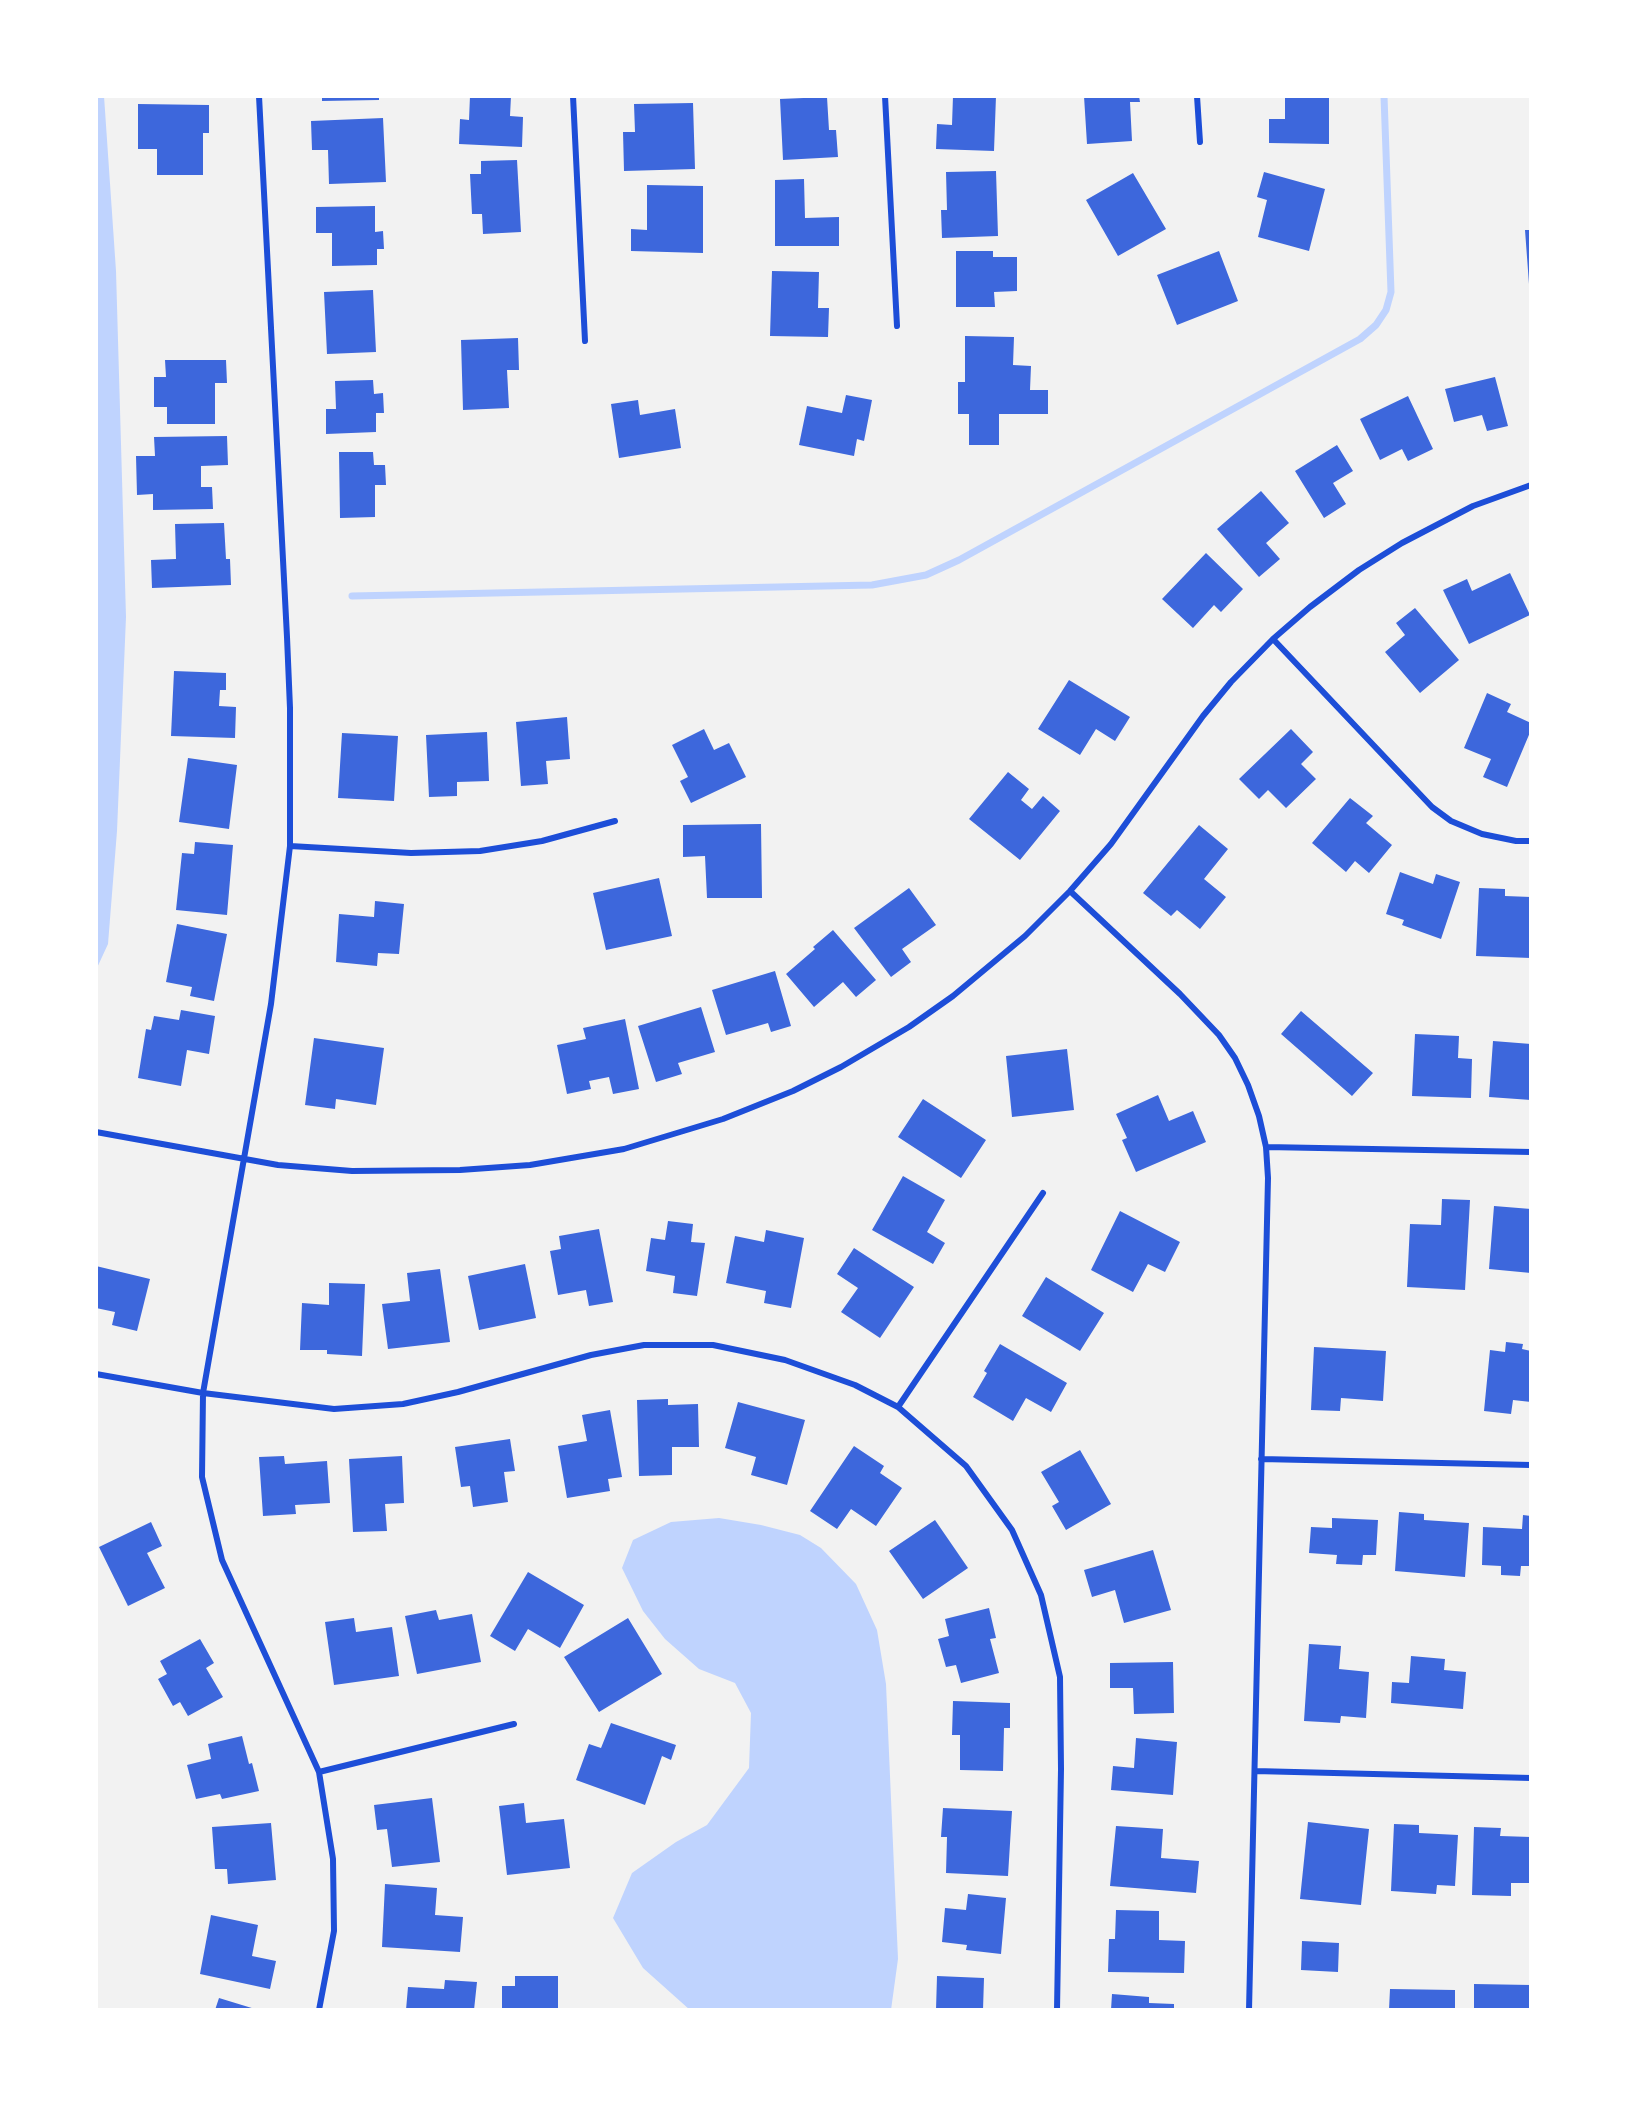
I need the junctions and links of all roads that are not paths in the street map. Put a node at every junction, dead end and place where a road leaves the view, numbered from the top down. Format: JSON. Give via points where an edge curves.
{"nodes":[{"id":1,"x":259,"y":96,"type":"edge"},
{"id":2,"x":573,"y":96,"type":"edge"},
{"id":3,"x":885,"y":96,"type":"edge"},
{"id":4,"x":1197,"y":96,"type":"edge"},
{"id":5,"x":1200,"y":142,"type":"dead end"},
{"id":6,"x":897,"y":326,"type":"dead end"},
{"id":7,"x":585,"y":341,"type":"dead end"},
{"id":8,"x":1531,"y":485,"type":"edge"},
{"id":9,"x":1273,"y":639,"type":"junction"},
{"id":10,"x":615,"y":821,"type":"dead end"},
{"id":11,"x":1531,"y":841,"type":"edge"},
{"id":12,"x":290,"y":846,"type":"junction"},
{"id":13,"x":1070,"y":891,"type":"junction"},
{"id":14,"x":96,"y":1132,"type":"edge"},
{"id":15,"x":1266,"y":1147,"type":"junction"},
{"id":16,"x":1531,"y":1152,"type":"edge"},
{"id":17,"x":244,"y":1160,"type":"junction"},
{"id":18,"x":1043,"y":1193,"type":"dead end"},
{"id":19,"x":96,"y":1374,"type":"edge"},
{"id":20,"x":203,"y":1393,"type":"junction"},
{"id":21,"x":898,"y":1407,"type":"junction"},
{"id":22,"x":1261,"y":1459,"type":"junction"},
{"id":23,"x":1531,"y":1465,"type":"edge"},
{"id":24,"x":514,"y":1724,"type":"dead end"},
{"id":25,"x":1255,"y":1771,"type":"junction"},
{"id":26,"x":319,"y":1772,"type":"junction"},
{"id":27,"x":1531,"y":1778,"type":"edge"},
{"id":28,"x":319,"y":2010,"type":"edge"},
{"id":29,"x":1057,"y":2010,"type":"edge"},
{"id":30,"x":1249,"y":2010,"type":"edge"}],
"edges":[{"from":1,"to":12,"type":"street","via":[[288,672]]},
{"from":2,"to":7,"type":"street"},
{"from":3,"to":6,"type":"street"},
{"from":4,"to":5,"type":"street"},
{"from":8,"to":9,"type":"street","via":[[1473,506],[1402,543],[1342,582]]},
{"from":9,"to":11,"type":"street","via":[[1432,807],[1451,821],[1482,834]]},
{"from":9,"to":13,"type":"street","via":[[1203,716],[1111,844]]},
{"from":10,"to":12,"type":"street","via":[[542,841],[480,851],[411,853]]},
{"from":12,"to":17,"type":"street","via":[[271,1004]]},
{"from":13,"to":15,"type":"street","via":[[1220,1035],[1248,1085]]},
{"from":13,"to":17,"type":"street","via":[[1004,955],[909,1027],[809,1083],[697,1128],[601,1154],[530,1165],[352,1171]]},
{"from":14,"to":17,"type":"street"},
{"from":15,"to":16,"type":"street"},
{"from":15,"to":22,"type":"street"},
{"from":17,"to":20,"type":"street"},
{"from":18,"to":21,"type":"street"},
{"from":19,"to":20,"type":"street"},
{"from":20,"to":21,"type":"street","via":[[334,1409],[403,1404],[591,1355],[644,1345],[712,1345],[785,1360],[855,1385]]},
{"from":20,"to":26,"type":"street","via":[[202,1477],[222,1560]]},
{"from":21,"to":29,"type":"street","via":[[966,1466],[1012,1530],[1041,1595],[1060,1677]]},
{"from":22,"to":23,"type":"street"},
{"from":22,"to":25,"type":"street"},
{"from":24,"to":26,"type":"street"},
{"from":25,"to":27,"type":"street"},
{"from":25,"to":30,"type":"street"},
{"from":26,"to":28,"type":"street","via":[[333,1858],[334,1930]]}]}
